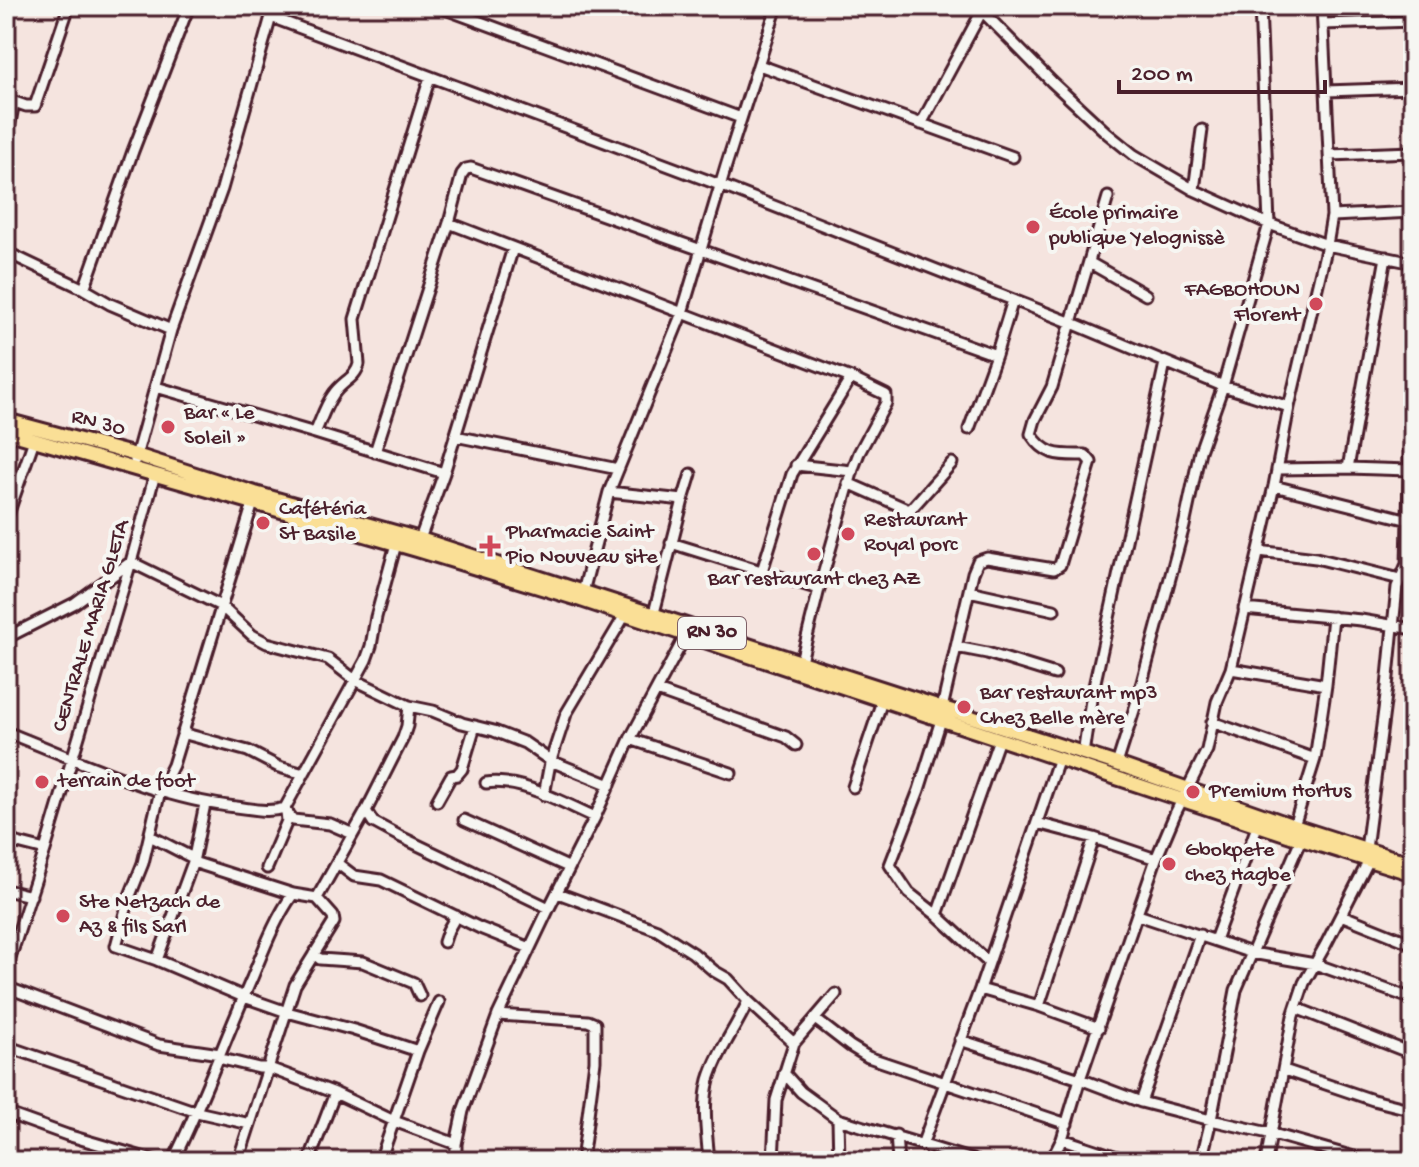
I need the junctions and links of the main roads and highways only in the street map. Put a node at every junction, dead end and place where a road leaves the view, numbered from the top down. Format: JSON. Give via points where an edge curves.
{"nodes":[{"id":1,"x":6,"y":420,"type":"edge"},
{"id":2,"x":6,"y":432,"type":"edge"},
{"id":3,"x":134,"y":461,"type":"junction"},
{"id":4,"x":942,"y":714,"type":"junction"},
{"id":5,"x":1185,"y":794,"type":"junction"},
{"id":6,"x":1368,"y":854,"type":"junction"},
{"id":7,"x":1413,"y":864,"type":"edge"},
{"id":8,"x":1413,"y":874,"type":"edge"}],
"edges":[{"from":1,"to":3,"type":"main road","name":"RN 30","number":"RN 30"},
{"from":2,"to":3,"type":"main road","number":"RN 30"},
{"from":3,"to":4,"type":"main road","name":"RN 30","number":"RN 30","via":[[420,539],[801,661]]},
{"from":3,"to":4,"type":"main road","number":"RN 30","via":[[155,474],[625,615],[882,701]]},
{"from":4,"to":5,"type":"main road","number":"RN 30","via":[[999,739]]},
{"from":4,"to":5,"type":"main road","name":"RN 30","number":"RN 30","via":[[1117,764]]},
{"from":5,"to":6,"type":"main road","name":"RN 30","number":"RN 30"},
{"from":5,"to":6,"type":"main road","number":"RN 30","via":[[1301,839]]},
{"from":6,"to":7,"type":"main road","name":"RN 30","number":"RN 30"},
{"from":6,"to":8,"type":"main road","number":"RN 30"}]}
